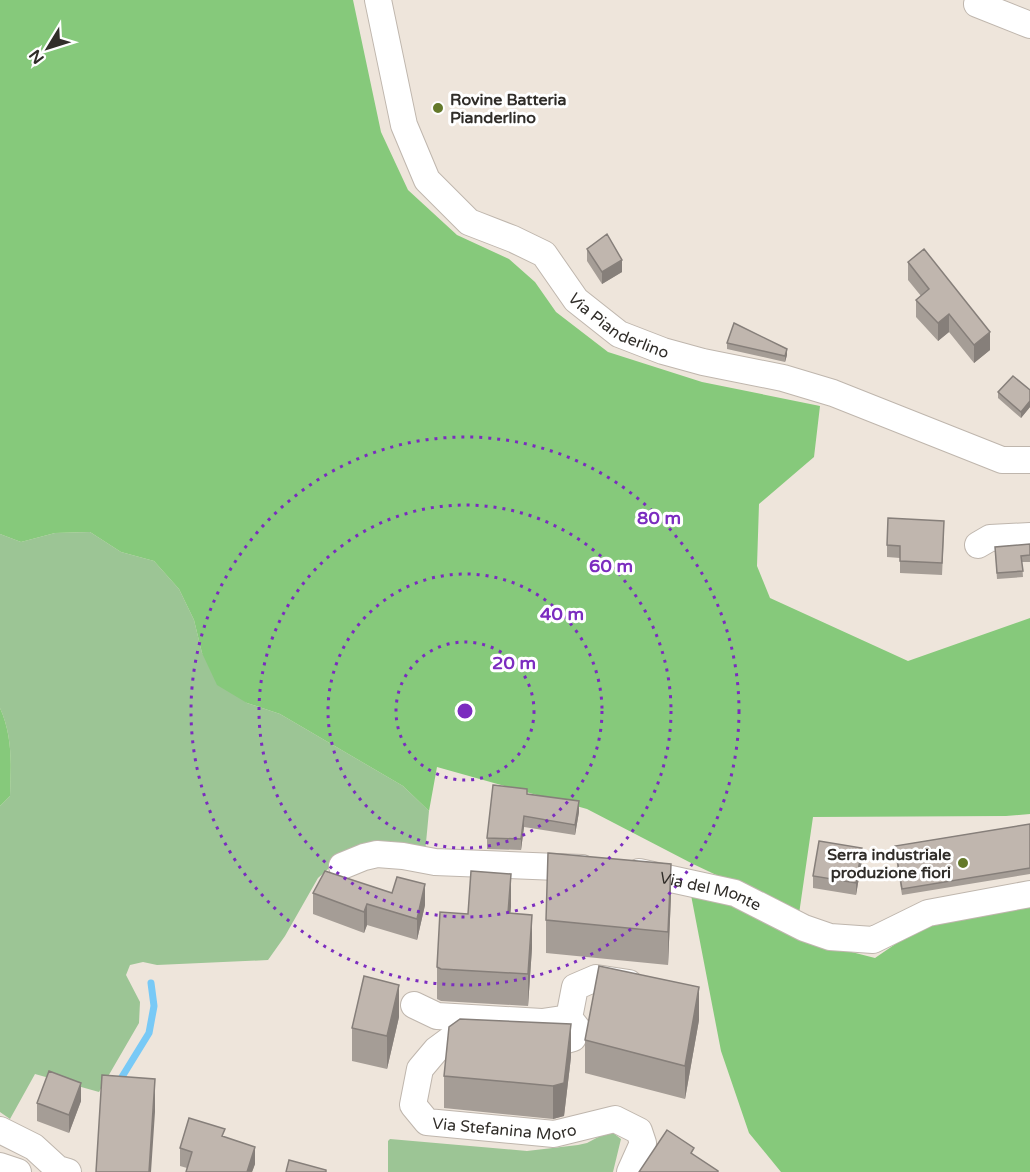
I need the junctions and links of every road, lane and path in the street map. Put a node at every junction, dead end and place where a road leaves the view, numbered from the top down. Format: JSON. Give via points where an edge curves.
{"nodes":[{"id":1,"x":378,"y":0,"type":"edge"},
{"id":2,"x":977,"y":4,"type":"dead end"},
{"id":3,"x":1030,"y":25,"type":"edge"},
{"id":4,"x":1030,"y":460,"type":"edge"},
{"id":5,"x":1030,"y":536,"type":"edge"},
{"id":6,"x":978,"y":545,"type":"dead end"},
{"id":7,"x":342,"y":866,"type":"dead end"},
{"id":8,"x":1030,"y":894,"type":"edge"},
{"id":9,"x":656,"y":987,"type":"edge"},
{"id":10,"x":414,"y":1005,"type":"dead end"},
{"id":11,"x":569,"y":1018,"type":"junction"},
{"id":12,"x":0,"y":1130,"type":"edge"},
{"id":13,"x":0,"y":1166,"type":"edge"},
{"id":14,"x":18,"y":1172,"type":"edge"},
{"id":15,"x":68,"y":1172,"type":"edge"},
{"id":16,"x":630,"y":1172,"type":"edge"}],
"edges":[{"from":1,"to":4,"type":"street","name":"Via Pianderlino","via":[[404,125],[427,180],[469,222],[544,254],[576,300],[619,334],[663,351],[833,393],[1002,460]]},
{"from":2,"to":3,"type":"street"},
{"from":5,"to":6,"type":"street","via":[[990,538]]},
{"from":7,"to":8,"type":"street","name":"Via del Monte","via":[[377,854],[435,862],[625,869],[735,893],[830,937],[873,940],[928,913]]},
{"from":9,"to":11,"type":"street","name":"Via Stefanina Moro","via":[[596,978],[575,987]]},
{"from":10,"to":11,"type":"street","via":[[437,1016],[542,1022]]},
{"from":11,"to":16,"type":"street","name":"Via Stefanina Moro","via":[[577,1028],[573,1038],[563,1041],[455,1036],[420,1068],[413,1105],[427,1122],[554,1134],[615,1119],[639,1131],[644,1143]]},
{"from":12,"to":15,"type":"street","via":[[34,1147]]},
{"from":13,"to":14,"type":"street"}]}
